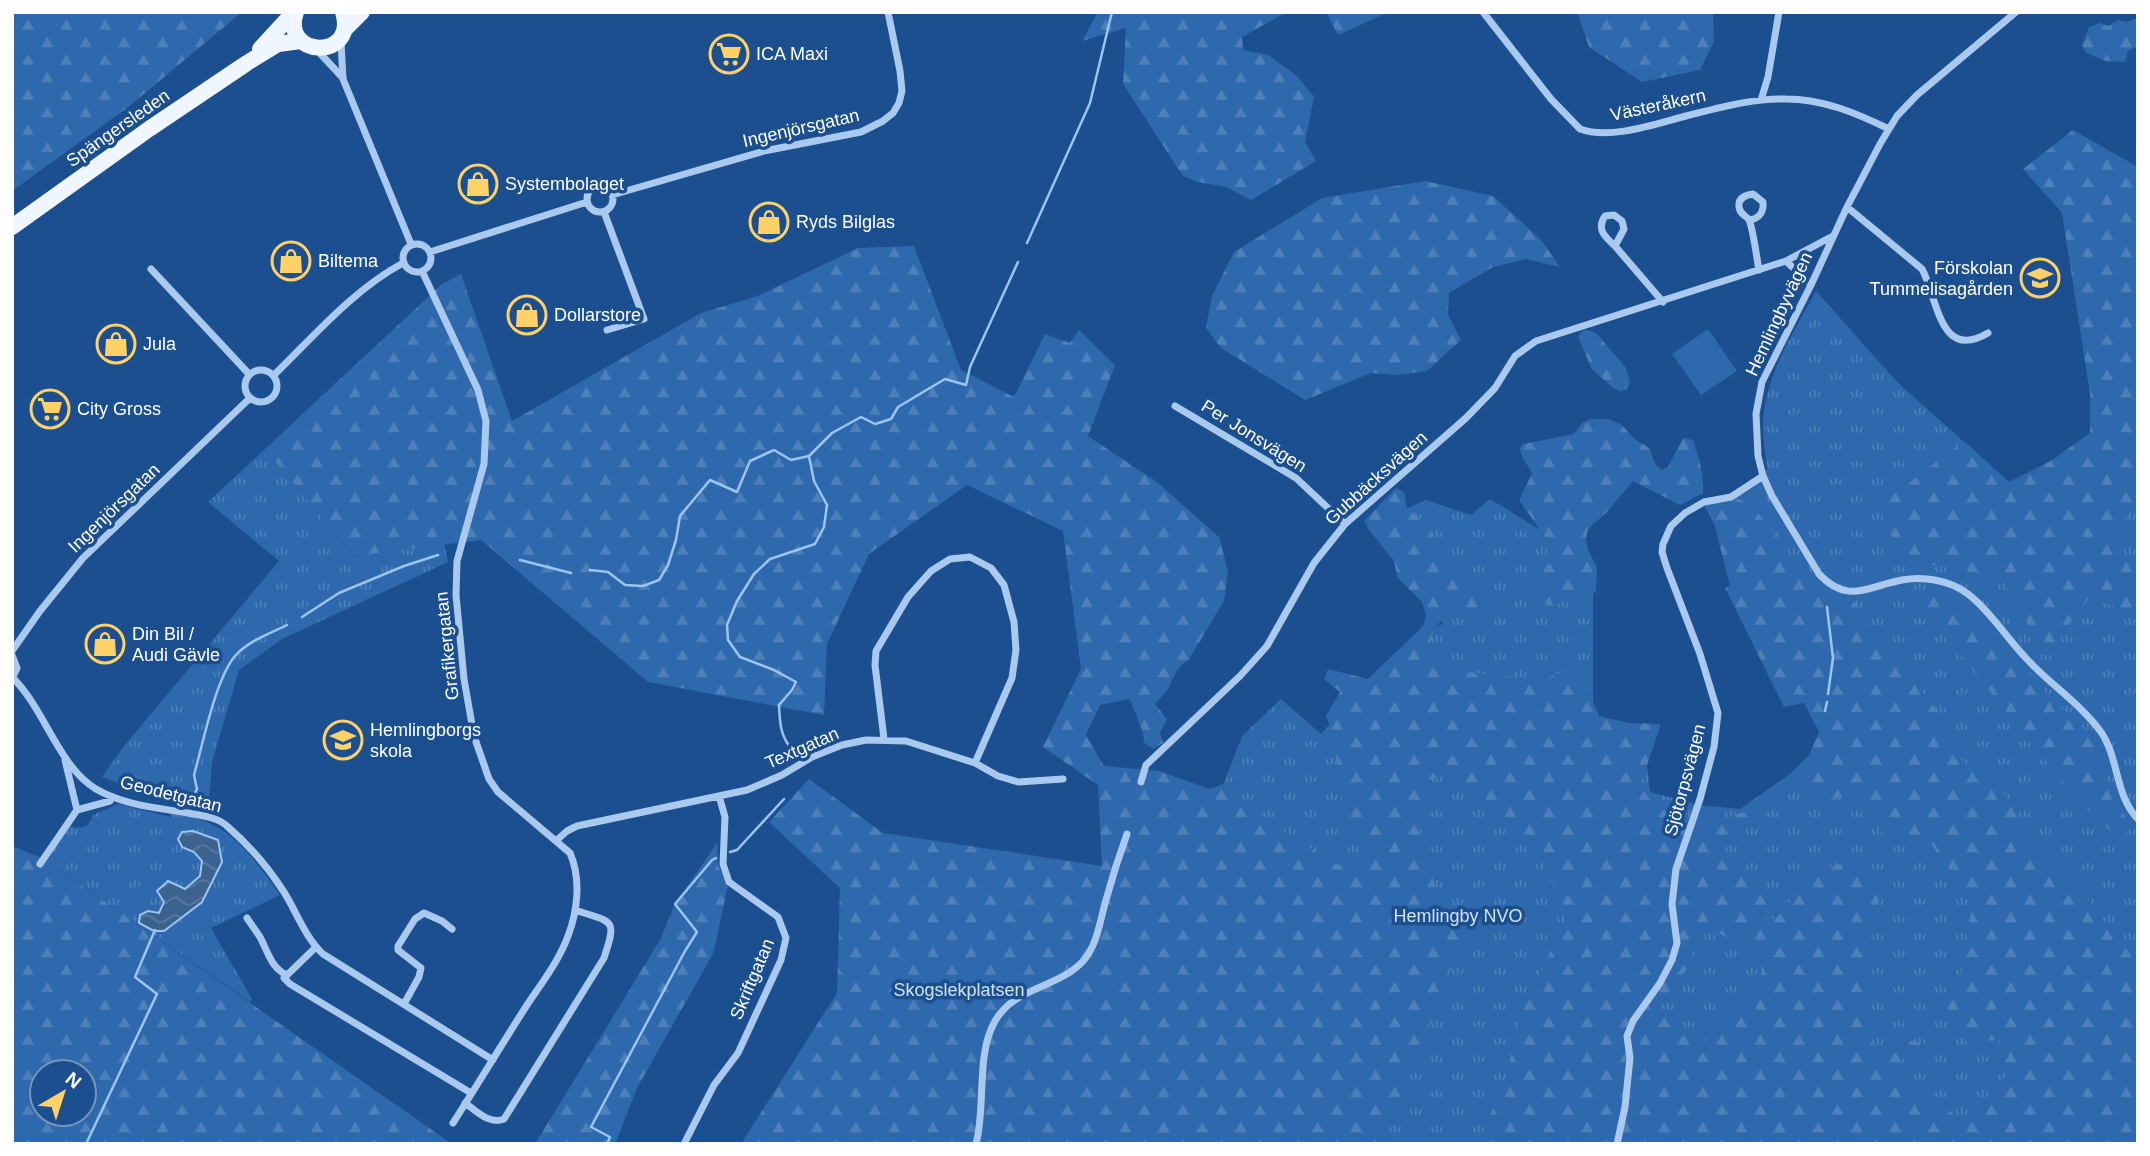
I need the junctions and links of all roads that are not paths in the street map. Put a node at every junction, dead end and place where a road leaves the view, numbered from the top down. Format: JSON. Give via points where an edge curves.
{"nodes":[{"id":1,"x":295,"y":12,"type":"edge"},
{"id":2,"x":343,"y":12,"type":"edge"},
{"id":3,"x":362,"y":12,"type":"edge"},
{"id":4,"x":888,"y":12,"type":"edge"},
{"id":5,"x":1483,"y":12,"type":"edge"},
{"id":6,"x":1779,"y":12,"type":"edge"},
{"id":7,"x":2016,"y":12,"type":"edge"},
{"id":8,"x":343,"y":33,"type":"junction"},
{"id":9,"x":308,"y":44,"type":"junction"},
{"id":10,"x":247,"y":62,"type":"junction"},
{"id":11,"x":343,"y":79,"type":"junction"},
{"id":12,"x":1761,"y":100,"type":"junction"},
{"id":13,"x":1889,"y":129,"type":"junction"},
{"id":14,"x":612,"y":195,"type":"junction"},
{"id":15,"x":587,"y":202,"type":"junction"},
{"id":16,"x":1847,"y":207,"type":"junction"},
{"id":17,"x":604,"y":212,"type":"junction"},
{"id":18,"x":1749,"y":220,"type":"dead end"},
{"id":19,"x":12,"y":227,"type":"edge"},
{"id":20,"x":1832,"y":236,"type":"junction"},
{"id":21,"x":411,"y":244,"type":"junction"},
{"id":22,"x":1615,"y":246,"type":"dead end"},
{"id":23,"x":430,"y":252,"type":"junction"},
{"id":24,"x":1786,"y":261,"type":"junction"},
{"id":25,"x":403,"y":263,"type":"junction"},
{"id":26,"x":151,"y":269,"type":"dead end"},
{"id":27,"x":1759,"y":270,"type":"junction"},
{"id":28,"x":422,"y":271,"type":"junction"},
{"id":29,"x":1811,"y":285,"type":"junction"},
{"id":30,"x":1662,"y":302,"type":"junction"},
{"id":31,"x":607,"y":330,"type":"dead end"},
{"id":32,"x":1988,"y":332,"type":"dead end"},
{"id":33,"x":249,"y":374,"type":"junction"},
{"id":34,"x":274,"y":375,"type":"junction"},
{"id":35,"x":250,"y":398,"type":"junction"},
{"id":36,"x":1175,"y":406,"type":"dead end"},
{"id":37,"x":1763,"y":476,"type":"junction"},
{"id":38,"x":1345,"y":524,"type":"junction"},
{"id":39,"x":12,"y":653,"type":"edge"},
{"id":40,"x":13,"y":679,"type":"edge"},
{"id":41,"x":884,"y":739,"type":"junction"},
{"id":42,"x":65,"y":760,"type":"junction"},
{"id":43,"x":975,"y":763,"type":"junction"},
{"id":44,"x":1063,"y":779,"type":"dead end"},
{"id":45,"x":1141,"y":782,"type":"dead end"},
{"id":46,"x":719,"y":796,"type":"junction"},
{"id":47,"x":113,"y":797,"type":"junction"},
{"id":48,"x":77,"y":810,"type":"junction"},
{"id":49,"x":2138,"y":818,"type":"edge"},
{"id":50,"x":1127,"y":834,"type":"dead end"},
{"id":51,"x":557,"y":840,"type":"junction"},
{"id":52,"x":40,"y":864,"type":"dead end"},
{"id":53,"x":575,"y":910,"type":"junction"},
{"id":54,"x":247,"y":918,"type":"dead end"},
{"id":55,"x":453,"y":929,"type":"dead end"},
{"id":56,"x":316,"y":947,"type":"junction"},
{"id":57,"x":287,"y":975,"type":"junction"},
{"id":58,"x":404,"y":1004,"type":"junction"},
{"id":59,"x":493,"y":1060,"type":"junction"},
{"id":60,"x":471,"y":1093,"type":"junction"},
{"id":61,"x":465,"y":1103,"type":"junction"},
{"id":62,"x":453,"y":1123,"type":"dead end"},
{"id":63,"x":684,"y":1144,"type":"edge"},
{"id":64,"x":976,"y":1144,"type":"edge"},
{"id":65,"x":1616,"y":1144,"type":"edge"}],
"edges":[{"from":1,"to":9,"type":"main road","name":"Spängersleden","via":[[293,25]]},
{"from":1,"to":10,"type":"main road","name":"Spängersleden"},
{"from":2,"to":8,"type":"main road"},
{"from":3,"to":8,"type":"main road","name":"Spängersleden"},
{"from":4,"to":14,"type":"street","name":"Ingenjörsgatan","via":[[902,92],[899,103],[883,121],[861,132],[764,151]]},
{"from":5,"to":12,"type":"street","name":"Västeråkern","via":[[1551,99],[1586,131],[1621,131]]},
{"from":6,"to":12,"type":"street"},
{"from":7,"to":13,"type":"street","name":"Hemlingbyvägen","via":[[1917,95]]},
{"from":8,"to":9,"type":"main road","name":"Spängersleden","via":[[330,46]]},
{"from":8,"to":11,"type":"street"},
{"from":9,"to":10,"type":"main road","name":"Spängersleden","via":[[278,44]]},
{"from":9,"to":11,"type":"street"},
{"from":10,"to":19,"type":"main road","name":"Spängersleden"},
{"from":11,"to":21,"type":"street"},
{"from":12,"to":13,"type":"street","name":"Västeråkern","via":[[1814,101]]},
{"from":13,"to":16,"type":"street","name":"Hemlingbyvägen"},
{"from":14,"to":15,"type":"street","name":"Ingenjörsgatan","via":[[607,188],[596,187],[589,191]]},
{"from":14,"to":17,"type":"street"},
{"from":15,"to":17,"type":"street"},
{"from":15,"to":23,"type":"street","name":"Ingenjörsgatan"},
{"from":16,"to":20,"type":"street","name":"Hemlingbyvägen"},
{"from":16,"to":32,"type":"street","via":[[1922,269],[1941,323],[1950,334],[1976,340]]},
{"from":17,"to":31,"type":"street","via":[[644,318]]},
{"from":18,"to":27,"type":"street"},
{"from":20,"to":24,"type":"street","name":"Gubbäcksvägen"},
{"from":20,"to":29,"type":"street","name":"Hemlingbyvägen"},
{"from":21,"to":23,"type":"street","via":[[421,244]]},
{"from":21,"to":25,"type":"street","via":[[404,251]]},
{"from":22,"to":30,"type":"street"},
{"from":23,"to":28,"type":"street","via":[[430,264]]},
{"from":24,"to":27,"type":"street","name":"Gubbäcksvägen"},
{"from":24,"to":29,"type":"street"},
{"from":25,"to":28,"type":"street","via":[[412,272]]},
{"from":25,"to":34,"type":"street","via":[[358,295]]},
{"from":26,"to":33,"type":"street"},
{"from":27,"to":30,"type":"street","name":"Gubbäcksvägen"},
{"from":28,"to":51,"type":"street","name":"Grafikergatan","via":[[478,390],[486,421],[484,464],[457,561],[464,679],[474,736],[498,792]]},
{"from":29,"to":37,"type":"street","name":"Hemlingbyvägen","via":[[1762,382],[1756,414]]},
{"from":30,"to":38,"type":"street","name":"Gubbäcksvägen","via":[[1525,347],[1473,411]]},
{"from":33,"to":34,"type":"street","via":[[259,369]]},
{"from":33,"to":35,"type":"street","via":[[245,389]]},
{"from":34,"to":35,"type":"street","via":[[277,391],[271,399],[260,402]]},
{"from":35,"to":39,"type":"street","name":"Ingenjörsgatan","via":[[83,558]]},
{"from":36,"to":38,"type":"street","name":"Per Jonsvägen","via":[[1296,478]]},
{"from":37,"to":49,"type":"street","name":"Hemlingbyvägen","via":[[1829,585],[1865,592],[1921,578],[1966,593],[2101,732],[2114,757],[2127,806]]},
{"from":37,"to":65,"type":"street","name":"Sjötorpsvägen","via":[[1731,497],[1704,502],[1685,513],[1671,526],[1663,544],[1667,568],[1718,713],[1714,747],[1676,869],[1672,904],[1677,943],[1660,983],[1627,1036],[1630,1058]]},
{"from":38,"to":45,"type":"street","name":"Gubbäcksvägen","via":[[1314,563],[1267,646],[1146,765]]},
{"from":39,"to":40,"type":"street","via":[[17,668]]},
{"from":40,"to":42,"type":"street","name":"Geodetgatan","via":[[38,710]]},
{"from":41,"to":43,"type":"street","name":"Textgatan"},
{"from":41,"to":43,"type":"street","via":[[876,651],[908,597],[931,571],[950,559],[970,557],[991,568],[1004,584],[1016,650],[1012,678]]},
{"from":41,"to":46,"type":"street","name":"Textgatan","via":[[842,745],[747,790]]},
{"from":42,"to":47,"type":"street","name":"Geodetgatan","via":[[94,788]]},
{"from":42,"to":48,"type":"street"},
{"from":43,"to":44,"type":"street","name":"Textgatan","via":[[1018,782]]},
{"from":46,"to":51,"type":"street","name":"Textgatan","via":[[577,825]]},
{"from":46,"to":63,"type":"street","name":"Skriftgatan","via":[[725,817],[723,864],[729,882],[778,917],[786,938],[781,960],[737,1053],[714,1084]]},
{"from":47,"to":48,"type":"street"},
{"from":47,"to":56,"type":"street","name":"Geodetgatan","via":[[226,824],[261,858]]},
{"from":48,"to":52,"type":"street"},
{"from":50,"to":64,"type":"street","via":[[1099,929],[1085,959],[1068,974],[1014,1000],[993,1024]]},
{"from":51,"to":53,"type":"street","name":"Grafikergatan","via":[[575,864]]},
{"from":53,"to":59,"type":"street","name":"Grafikergatan","via":[[568,938]]},
{"from":53,"to":61,"type":"street","via":[[612,926],[604,958],[504,1119],[489,1120]]},
{"from":54,"to":57,"type":"street","via":[[271,961]]},
{"from":55,"to":58,"type":"street","via":[[424,913],[415,919],[398,946],[421,968]]},
{"from":56,"to":57,"type":"street"},
{"from":56,"to":58,"type":"street","name":"Geodetgatan"},
{"from":57,"to":60,"type":"street","via":[[290,984]]},
{"from":58,"to":59,"type":"street","name":"Geodetgatan"},
{"from":59,"to":60,"type":"street","name":"Grafikergatan"},
{"from":60,"to":61,"type":"street","name":"Grafikergatan"},
{"from":61,"to":62,"type":"street","name":"Grafikergatan"}]}
